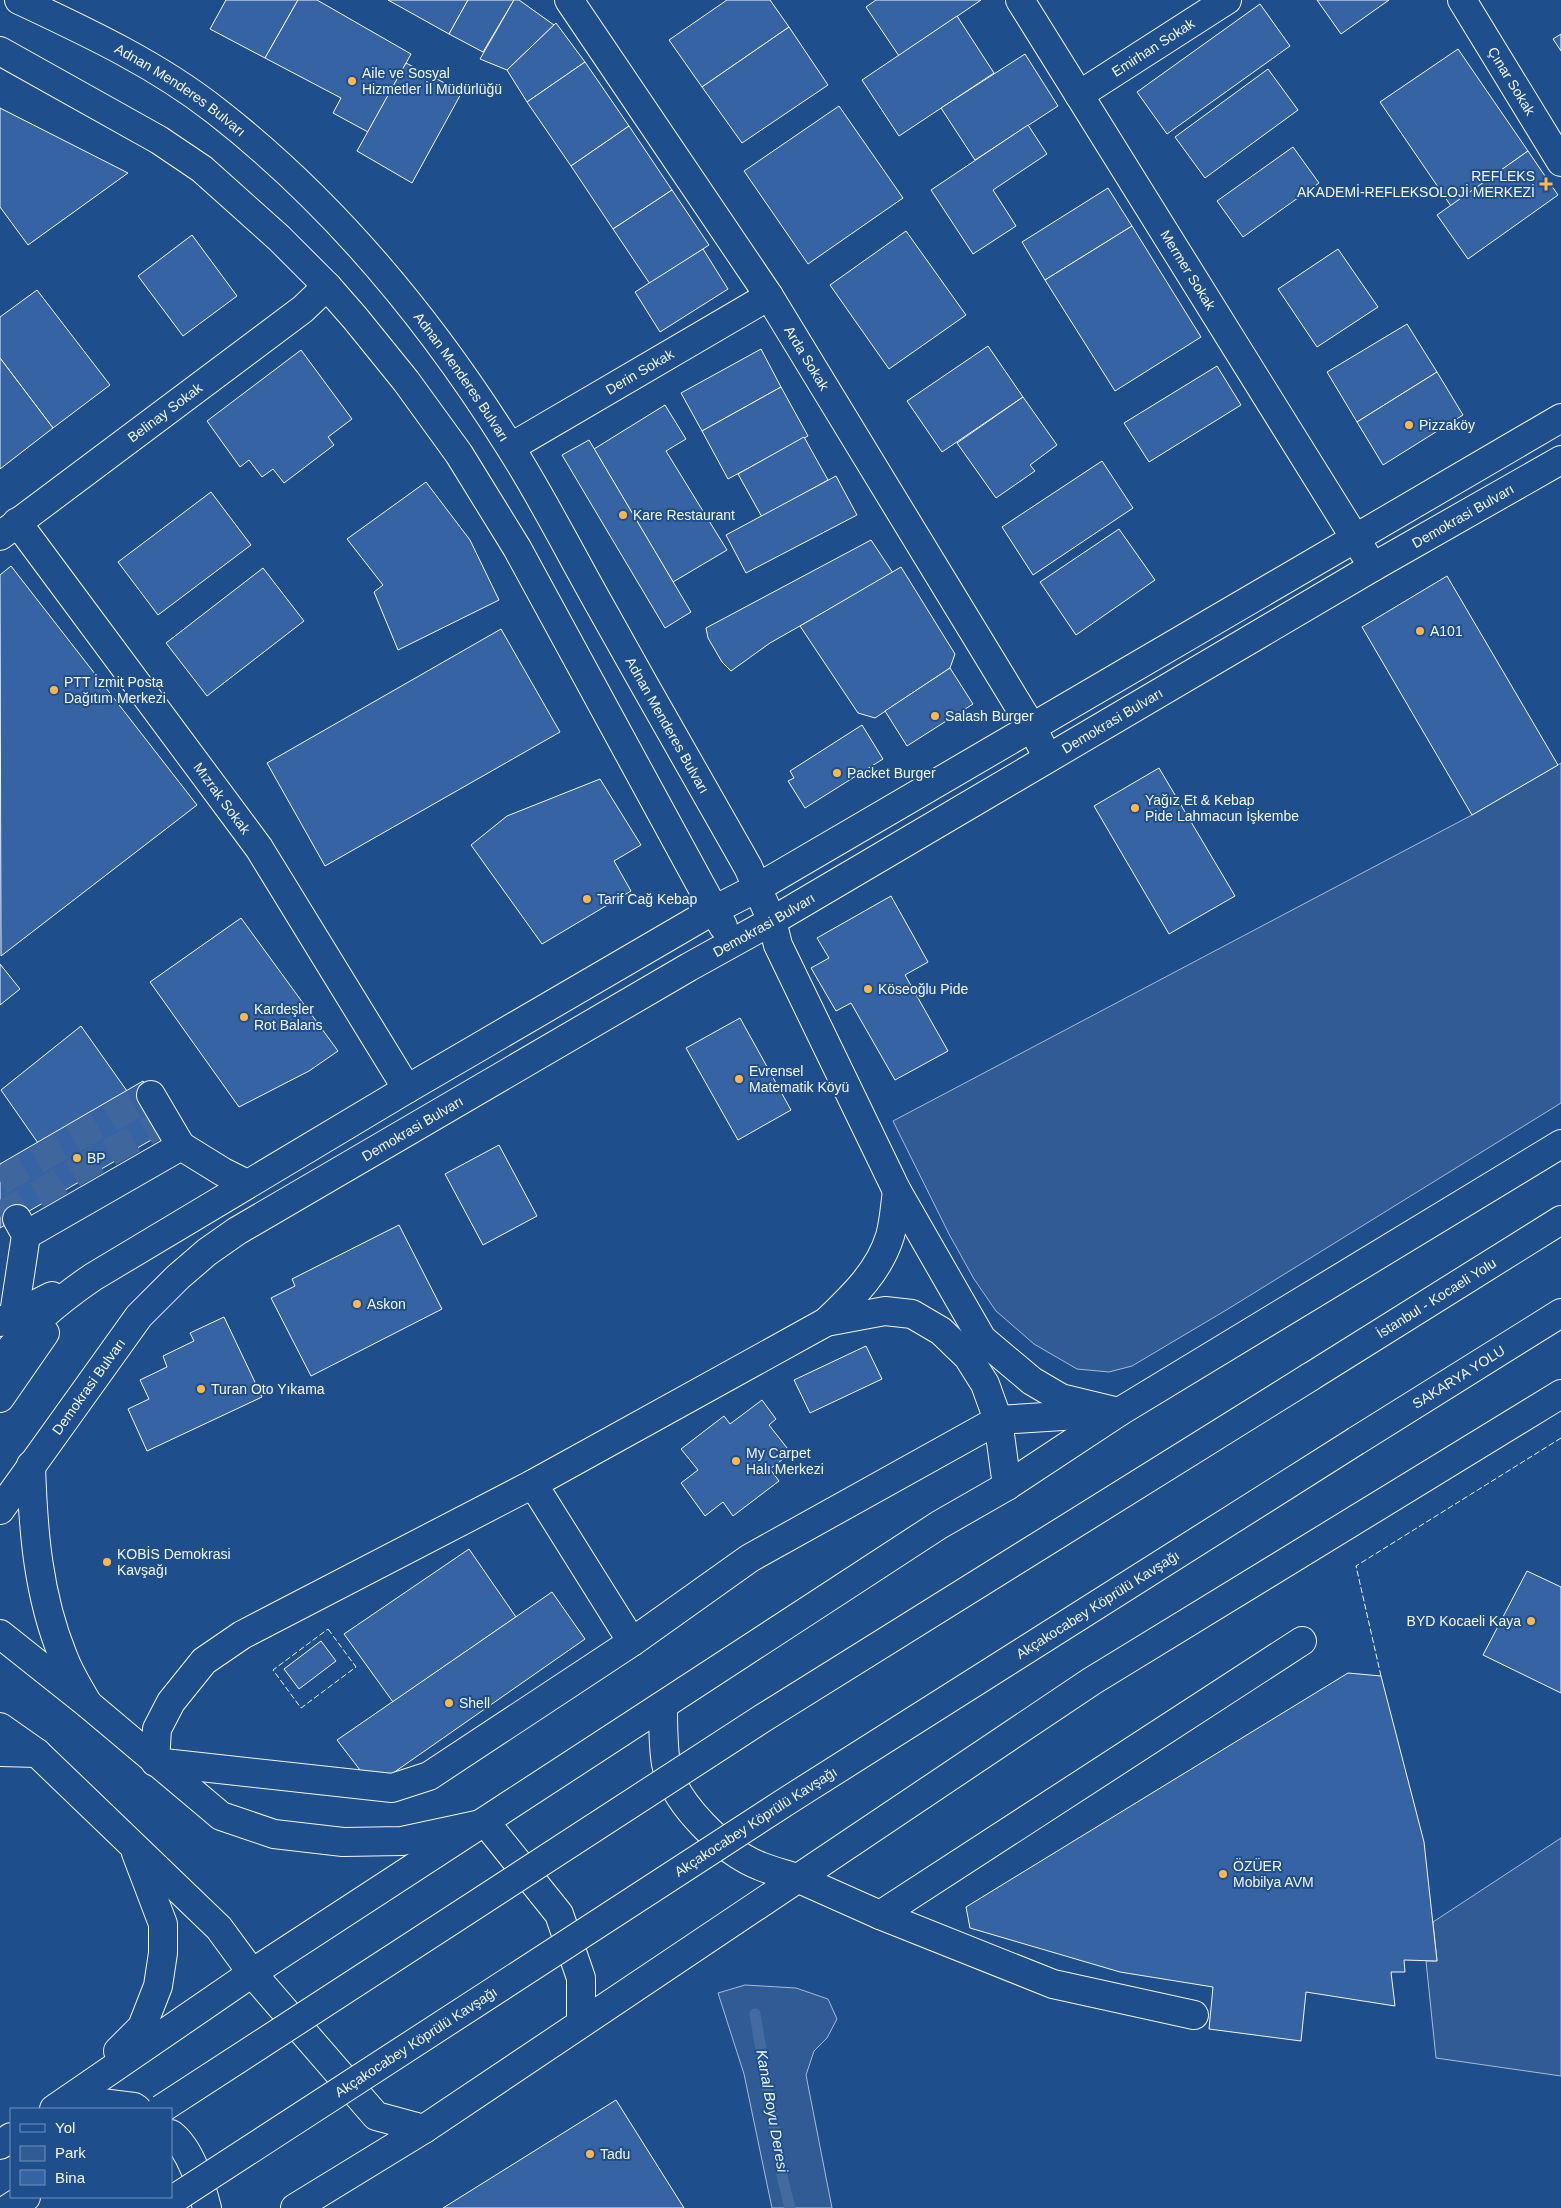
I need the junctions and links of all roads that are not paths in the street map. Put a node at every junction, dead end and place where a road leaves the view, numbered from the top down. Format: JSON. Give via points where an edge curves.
{"nodes":[{"id":1,"x":19,"y":0,"type":"edge"},
{"id":2,"x":569,"y":0,"type":"edge"},
{"id":3,"x":1020,"y":0,"type":"edge"},
{"id":4,"x":1227,"y":0,"type":"edge"},
{"id":5,"x":1462,"y":0,"type":"edge"},
{"id":6,"x":0,"y":51,"type":"edge"},
{"id":7,"x":1079,"y":95,"type":"junction"},
{"id":8,"x":1561,"y":162,"type":"edge"},
{"id":9,"x":327,"y":286,"type":"junction"},
{"id":10,"x":769,"y":296,"type":"junction"},
{"id":11,"x":1561,"y":418,"type":"edge"},
{"id":12,"x":510,"y":447,"type":"junction"},
{"id":13,"x":1561,"y":460,"type":"edge"},
{"id":14,"x":9,"y":529,"type":"edge"},
{"id":15,"x":1356,"y":540,"type":"junction"},
{"id":16,"x":1373,"y":567,"type":"junction"},
{"id":17,"x":1031,"y":726,"type":"junction"},
{"id":18,"x":1048,"y":758,"type":"junction"},
{"id":19,"x":757,"y":888,"type":"junction"},
{"id":20,"x":714,"y":910,"type":"junction"},
{"id":21,"x":772,"y":921,"type":"junction"},
{"id":22,"x":731,"y":943,"type":"junction"},
{"id":23,"x":406,"y":1089,"type":"junction"},
{"id":24,"x":151,"y":1095,"type":"dead end"},
{"id":25,"x":1561,"y":1144,"type":"edge"},
{"id":26,"x":181,"y":1146,"type":"junction"},
{"id":27,"x":247,"y":1184,"type":"junction"},
{"id":28,"x":897,"y":1191,"type":"junction"},
{"id":29,"x":1561,"y":1220,"type":"edge"},
{"id":30,"x":93,"y":1277,"type":"junction"},
{"id":31,"x":1561,"y":1313,"type":"edge"},
{"id":32,"x":7,"y":1318,"type":"edge"},
{"id":33,"x":826,"y":1322,"type":"junction"},
{"id":34,"x":1,"y":1361,"type":"edge"},
{"id":35,"x":1561,"y":1394,"type":"edge"},
{"id":36,"x":0,"y":1398,"type":"edge"},
{"id":37,"x":1119,"y":1412,"type":"junction"},
{"id":38,"x":998,"y":1420,"type":"junction"},
{"id":39,"x":1356,"y":1441,"type":"joint"},
{"id":40,"x":31,"y":1465,"type":"junction"},
{"id":41,"x":533,"y":1484,"type":"junction"},
{"id":42,"x":1007,"y":1486,"type":"junction"},
{"id":43,"x":0,"y":1510,"type":"edge"},
{"id":44,"x":0,"y":1634,"type":"edge"},
{"id":45,"x":1302,"y":1641,"type":"dead end"},
{"id":46,"x":632,"y":1642,"type":"junction"},
{"id":47,"x":88,"y":1704,"type":"junction"},
{"id":48,"x":663,"y":1706,"type":"junction"},
{"id":49,"x":0,"y":1727,"type":"edge"},
{"id":50,"x":0,"y":1752,"type":"edge"},
{"id":51,"x":37,"y":1753,"type":"junction"},
{"id":52,"x":155,"y":1762,"type":"junction"},
{"id":53,"x":486,"y":1822,"type":"junction"},
{"id":54,"x":132,"y":1844,"type":"junction"},
{"id":55,"x":797,"y":1878,"type":"junction"},
{"id":56,"x":880,"y":1915,"type":"junction"},
{"id":57,"x":252,"y":1974,"type":"junction"},
{"id":58,"x":1194,"y":2015,"type":"dead end"},
{"id":59,"x":581,"y":2023,"type":"junction"},
{"id":60,"x":61,"y":2104,"type":"edge"},
{"id":61,"x":136,"y":2108,"type":"edge"},
{"id":62,"x":163,"y":2108,"type":"edge"},
{"id":63,"x":424,"y":2129,"type":"junction"},
{"id":64,"x":172,"y":2135,"type":"edge"},
{"id":65,"x":24,"y":2198,"type":"edge"},
{"id":66,"x":9,"y":2208,"type":"edge"},
{"id":67,"x":160,"y":2208,"type":"edge"},
{"id":68,"x":207,"y":2208,"type":"edge"},
{"id":69,"x":295,"y":2208,"type":"edge"}],
"edges":[{"from":1,"to":12,"type":"main road","name":"Adnan Menderes Bulvarı","via":[[110,43],[173,81],[214,109],[270,155],[322,206],[402,295]]},
{"from":2,"to":10,"type":"main road","name":"Arda Sokak"},
{"from":3,"to":7,"type":"main road","name":"Mermer Sokak"},
{"from":4,"to":7,"type":"main road","name":"Emirhan Sokak"},
{"from":5,"to":8,"type":"main road","name":"Çınar Sokak"},
{"from":6,"to":9,"type":"main road","via":[[159,140],[202,169]]},
{"from":7,"to":15,"type":"main road","name":"Mermer Sokak"},
{"from":9,"to":14,"type":"main road","name":"Belinay Sokak","via":[[303,309]]},
{"from":9,"to":20,"type":"main road","via":[[406,382],[459,454],[517,548]]},
{"from":10,"to":12,"type":"main road","name":"Derin Sokak"},
{"from":10,"to":17,"type":"main road","name":"Arda Sokak"},
{"from":11,"to":15,"type":"main road"},
{"from":12,"to":19,"type":"main road","name":"Adnan Menderes Bulvarı"},
{"from":13,"to":16,"type":"main road","name":"Demokrasi Bulvarı"},
{"from":14,"to":23,"type":"main road","name":"Mızrak Sokak","via":[[259,848]]},
{"from":15,"to":16,"type":"main road","name":"Mermer Sokak"},
{"from":15,"to":17,"type":"main road"},
{"from":16,"to":18,"type":"main road","name":"Demokrasi Bulvarı"},
{"from":17,"to":18,"type":"main road","name":"Arda Sokak"},
{"from":17,"to":19,"type":"main road"},
{"from":18,"to":21,"type":"main road","name":"Demokrasi Bulvarı"},
{"from":19,"to":20,"type":"main road"},
{"from":19,"to":21,"type":"main road","name":"Adnan Menderes Bulvarı"},
{"from":20,"to":22,"type":"main road"},
{"from":20,"to":23,"type":"main road"},
{"from":21,"to":22,"type":"main road","name":"Demokrasi Bulvarı"},
{"from":21,"to":28,"type":"main road","name":"Adnan Menderes Bulvarı","via":[[778,946]]},
{"from":22,"to":40,"type":"main road","name":"Demokrasi Bulvarı","via":[[237,1231],[207,1252],[139,1316]]},
{"from":23,"to":27,"type":"main road"},
{"from":24,"to":26,"type":"main road"},
{"from":25,"to":37,"type":"main road"},
{"from":26,"to":27,"type":"main road"},
{"from":26,"to":32,"type":"main road","via":[[22,1227]]},
{"from":27,"to":30,"type":"main road"},
{"from":28,"to":33,"type":"main road","via":[[890,1236],[878,1264],[856,1294]]},
{"from":28,"to":37,"type":"main road","name":"Adnan Menderes Bulvarı","via":[[982,1339],[1032,1381],[1060,1398]]},
{"from":29,"to":62,"type":"main road","name":"İstanbul - Kocaeli Yolu","bridge":true,"via":[[763,1718]]},
{"from":30,"to":32,"type":"main road"},
{"from":30,"to":34,"type":"main road","via":[[33,1324]]},
{"from":30,"to":36,"type":"main road","via":[[46,1332]]},
{"from":31,"to":39,"type":"main road","name":"SAKARYA YOLU"},
{"from":33,"to":38,"type":"main road","via":[[885,1311],[912,1314],[941,1331],[968,1357],[985,1384]]},
{"from":33,"to":41,"type":"main road"},
{"from":35,"to":55,"type":"main road","via":[[1092,1681]]},
{"from":37,"to":38,"type":"main road"},
{"from":37,"to":42,"type":"main road"},
{"from":38,"to":42,"type":"main road"},
{"from":38,"to":46,"type":"main road","via":[[750,1558]]},
{"from":39,"to":67,"type":"main road","name":"Akçakocabey Köprülü Kavşağı","bridge":true,"via":[[799,1794]]},
{"from":40,"to":43,"type":"main road","name":"Demokrasi Bulvarı"},
{"from":40,"to":47,"type":"main road","via":[[32,1528],[44,1598],[63,1657]]},
{"from":41,"to":46,"type":"main road"},
{"from":41,"to":52,"type":"main road","via":[[242,1635],[204,1661],[171,1702],[157,1729]]},
{"from":42,"to":48,"type":"main road","via":[[939,1525]]},
{"from":44,"to":47,"type":"main road"},
{"from":45,"to":56,"type":"main road"},
{"from":46,"to":52,"type":"main road","via":[[429,1776],[392,1788]]},
{"from":47,"to":52,"type":"main road"},
{"from":48,"to":53,"type":"main road"},
{"from":48,"to":55,"type":"main road","via":[[662,1731],[667,1766],[682,1800],[702,1826],[733,1851],[759,1866]]},
{"from":49,"to":51,"type":"main road"},
{"from":50,"to":51,"type":"main road"},
{"from":51,"to":54,"type":"main road"},
{"from":52,"to":53,"type":"main road","via":[[222,1816],[274,1834],[343,1842],[402,1841]]},
{"from":53,"to":57,"type":"main road"},
{"from":53,"to":59,"type":"main road","via":[[559,1914],[581,1978]]},
{"from":54,"to":57,"type":"main road","via":[[219,1928]]},
{"from":54,"to":60,"type":"main road","via":[[163,1924],[158,1986],[142,2027]]},
{"from":55,"to":56,"type":"main road"},
{"from":55,"to":59,"type":"main road"},
{"from":56,"to":58,"type":"main road","via":[[1052,1984]]},
{"from":57,"to":60,"type":"main road"},
{"from":57,"to":63,"type":"main road","via":[[376,2116]]},
{"from":59,"to":63,"type":"main road"},
{"from":60,"to":61,"type":"main road"},
{"from":63,"to":69,"type":"main road"},
{"from":64,"to":68,"type":"main road","via":[[180,2141],[201,2183]]},
{"from":65,"to":66,"type":"main road"}]}
